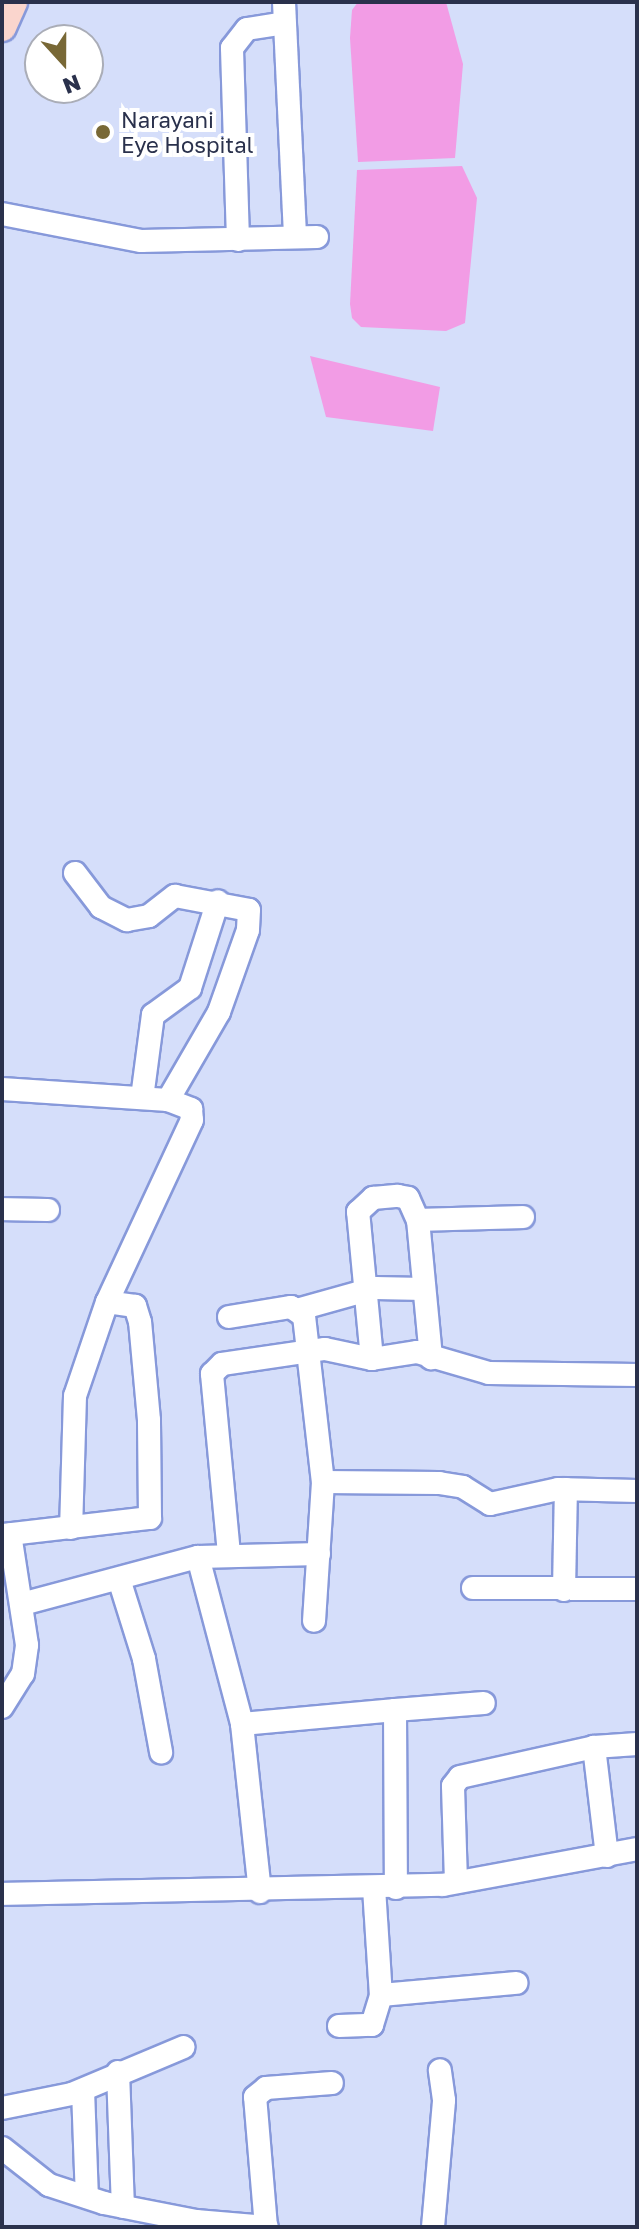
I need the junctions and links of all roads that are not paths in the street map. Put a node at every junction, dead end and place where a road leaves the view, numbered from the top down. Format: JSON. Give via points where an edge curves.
{"nodes":[{"id":1,"x":13,"y":2,"type":"edge"},
{"id":2,"x":285,"y":13,"type":"edge"},
{"id":3,"x":2,"y":27,"type":"edge"},
{"id":4,"x":2,"y":214,"type":"edge"},
{"id":5,"x":238,"y":240,"type":"junction"},
{"id":6,"x":75,"y":873,"type":"dead end"},
{"id":7,"x":218,"y":901,"type":"junction"},
{"id":8,"x":2,"y":1089,"type":"edge"},
{"id":9,"x":142,"y":1098,"type":"junction"},
{"id":10,"x":168,"y":1100,"type":"junction"},
{"id":11,"x":2,"y":1209,"type":"edge"},
{"id":12,"x":48,"y":1210,"type":"dead end"},
{"id":13,"x":523,"y":1217,"type":"dead end"},
{"id":14,"x":418,"y":1220,"type":"junction"},
{"id":15,"x":424,"y":1289,"type":"junction"},
{"id":16,"x":365,"y":1291,"type":"junction"},
{"id":17,"x":107,"y":1302,"type":"junction"},
{"id":18,"x":300,"y":1309,"type":"junction"},
{"id":19,"x":229,"y":1317,"type":"dead end"},
{"id":20,"x":309,"y":1354,"type":"junction"},
{"id":21,"x":431,"y":1358,"type":"junction"},
{"id":22,"x":372,"y":1359,"type":"junction"},
{"id":23,"x":637,"y":1375,"type":"edge"},
{"id":24,"x":323,"y":1482,"type":"junction"},
{"id":25,"x":566,"y":1489,"type":"junction"},
{"id":26,"x":637,"y":1491,"type":"edge"},
{"id":27,"x":71,"y":1528,"type":"junction"},
{"id":28,"x":6,"y":1535,"type":"edge"},
{"id":29,"x":229,"y":1554,"type":"junction"},
{"id":30,"x":319,"y":1554,"type":"junction"},
{"id":31,"x":198,"y":1557,"type":"junction"},
{"id":32,"x":119,"y":1579,"type":"junction"},
{"id":33,"x":473,"y":1588,"type":"dead end"},
{"id":34,"x":637,"y":1589,"type":"edge"},
{"id":35,"x":564,"y":1590,"type":"junction"},
{"id":36,"x":22,"y":1604,"type":"junction"},
{"id":37,"x":314,"y":1621,"type":"dead end"},
{"id":38,"x":484,"y":1703,"type":"dead end"},
{"id":39,"x":2,"y":1707,"type":"edge"},
{"id":40,"x":395,"y":1710,"type":"junction"},
{"id":41,"x":242,"y":1724,"type":"junction"},
{"id":42,"x":637,"y":1744,"type":"edge"},
{"id":43,"x":594,"y":1747,"type":"junction"},
{"id":44,"x":161,"y":1752,"type":"dead end"},
{"id":45,"x":637,"y":1849,"type":"edge"},
{"id":46,"x":607,"y":1856,"type":"junction"},
{"id":47,"x":456,"y":1882,"type":"junction"},
{"id":48,"x":385,"y":1888,"type":"junction"},
{"id":49,"x":260,"y":1892,"type":"junction"},
{"id":50,"x":2,"y":1894,"type":"edge"},
{"id":51,"x":516,"y":1983,"type":"dead end"},
{"id":52,"x":381,"y":1995,"type":"junction"},
{"id":53,"x":339,"y":2026,"type":"dead end"},
{"id":54,"x":184,"y":2047,"type":"dead end"},
{"id":55,"x":440,"y":2070,"type":"dead end"},
{"id":56,"x":118,"y":2072,"type":"junction"},
{"id":57,"x":332,"y":2083,"type":"dead end"},
{"id":58,"x":83,"y":2090,"type":"junction"},
{"id":59,"x":3,"y":2105,"type":"edge"},
{"id":60,"x":2,"y":2148,"type":"edge"},
{"id":61,"x":87,"y":2197,"type":"junction"},
{"id":62,"x":135,"y":2215,"type":"edge"},
{"id":63,"x":266,"y":2227,"type":"edge"},
{"id":64,"x":433,"y":2227,"type":"edge"}],
"edges":[{"from":1,"to":3,"type":"main road"},
{"from":2,"to":5,"type":"street","via":[[247,29],[232,48]]},
{"from":2,"to":5,"type":"street","via":[[306,237]]},
{"from":4,"to":5,"type":"street","via":[[141,241]]},
{"from":6,"to":7,"type":"street","via":[[101,907],[127,920],[149,916],[175,896]]},
{"from":7,"to":9,"type":"street","via":[[190,988],[153,1015]]},
{"from":7,"to":10,"type":"street","via":[[249,910],[248,930],[219,1012]]},
{"from":8,"to":9,"type":"street"},
{"from":9,"to":10,"type":"street"},
{"from":10,"to":17,"type":"street","via":[[191,1109],[192,1120]]},
{"from":11,"to":12,"type":"street"},
{"from":13,"to":14,"type":"street"},
{"from":14,"to":15,"type":"street"},
{"from":14,"to":16,"type":"street","via":[[408,1198],[364,1203],[358,1225]]},
{"from":15,"to":16,"type":"street"},
{"from":15,"to":21,"type":"street"},
{"from":16,"to":18,"type":"street"},
{"from":16,"to":22,"type":"street"},
{"from":17,"to":27,"type":"street","via":[[75,1396]]},
{"from":17,"to":27,"type":"street","via":[[135,1306],[140,1322],[151,1515],[145,1522]]},
{"from":18,"to":19,"type":"street"},
{"from":18,"to":20,"type":"street"},
{"from":20,"to":22,"type":"street","via":[[325,1349]]},
{"from":20,"to":24,"type":"street"},
{"from":20,"to":29,"type":"street","via":[[238,1360],[222,1364],[212,1374]]},
{"from":21,"to":22,"type":"street","via":[[402,1352]]},
{"from":21,"to":23,"type":"street","via":[[489,1373]]},
{"from":24,"to":25,"type":"street","via":[[439,1483],[463,1487],[490,1504]]},
{"from":24,"to":30,"type":"street"},
{"from":25,"to":26,"type":"street"},
{"from":25,"to":35,"type":"street"},
{"from":27,"to":28,"type":"street"},
{"from":28,"to":36,"type":"street"},
{"from":29,"to":30,"type":"street"},
{"from":29,"to":31,"type":"street"},
{"from":30,"to":37,"type":"street"},
{"from":31,"to":32,"type":"street"},
{"from":31,"to":41,"type":"street"},
{"from":32,"to":36,"type":"street"},
{"from":32,"to":44,"type":"street","via":[[144,1659]]},
{"from":33,"to":35,"type":"street"},
{"from":34,"to":35,"type":"street"},
{"from":36,"to":39,"type":"street","via":[[27,1645],[23,1674]]},
{"from":38,"to":40,"type":"street"},
{"from":40,"to":41,"type":"street"},
{"from":40,"to":48,"type":"street"},
{"from":41,"to":49,"type":"street"},
{"from":42,"to":43,"type":"street"},
{"from":43,"to":46,"type":"street"},
{"from":43,"to":47,"type":"street","via":[[460,1777],[453,1786]]},
{"from":45,"to":46,"type":"street"},
{"from":46,"to":47,"type":"street"},
{"from":47,"to":48,"type":"street"},
{"from":48,"to":49,"type":"street"},
{"from":48,"to":52,"type":"street"},
{"from":49,"to":50,"type":"street"},
{"from":51,"to":52,"type":"street"},
{"from":52,"to":53,"type":"street","via":[[372,2025]]},
{"from":54,"to":56,"type":"street"},
{"from":55,"to":64,"type":"street","via":[[444,2100]]},
{"from":56,"to":58,"type":"street"},
{"from":56,"to":62,"type":"street"},
{"from":57,"to":63,"type":"street","via":[[266,2088],[255,2097]]},
{"from":58,"to":59,"type":"street"},
{"from":58,"to":61,"type":"street"},
{"from":60,"to":61,"type":"street","via":[[49,2185]]},
{"from":61,"to":62,"type":"street"},
{"from":62,"to":63,"type":"street"}]}
